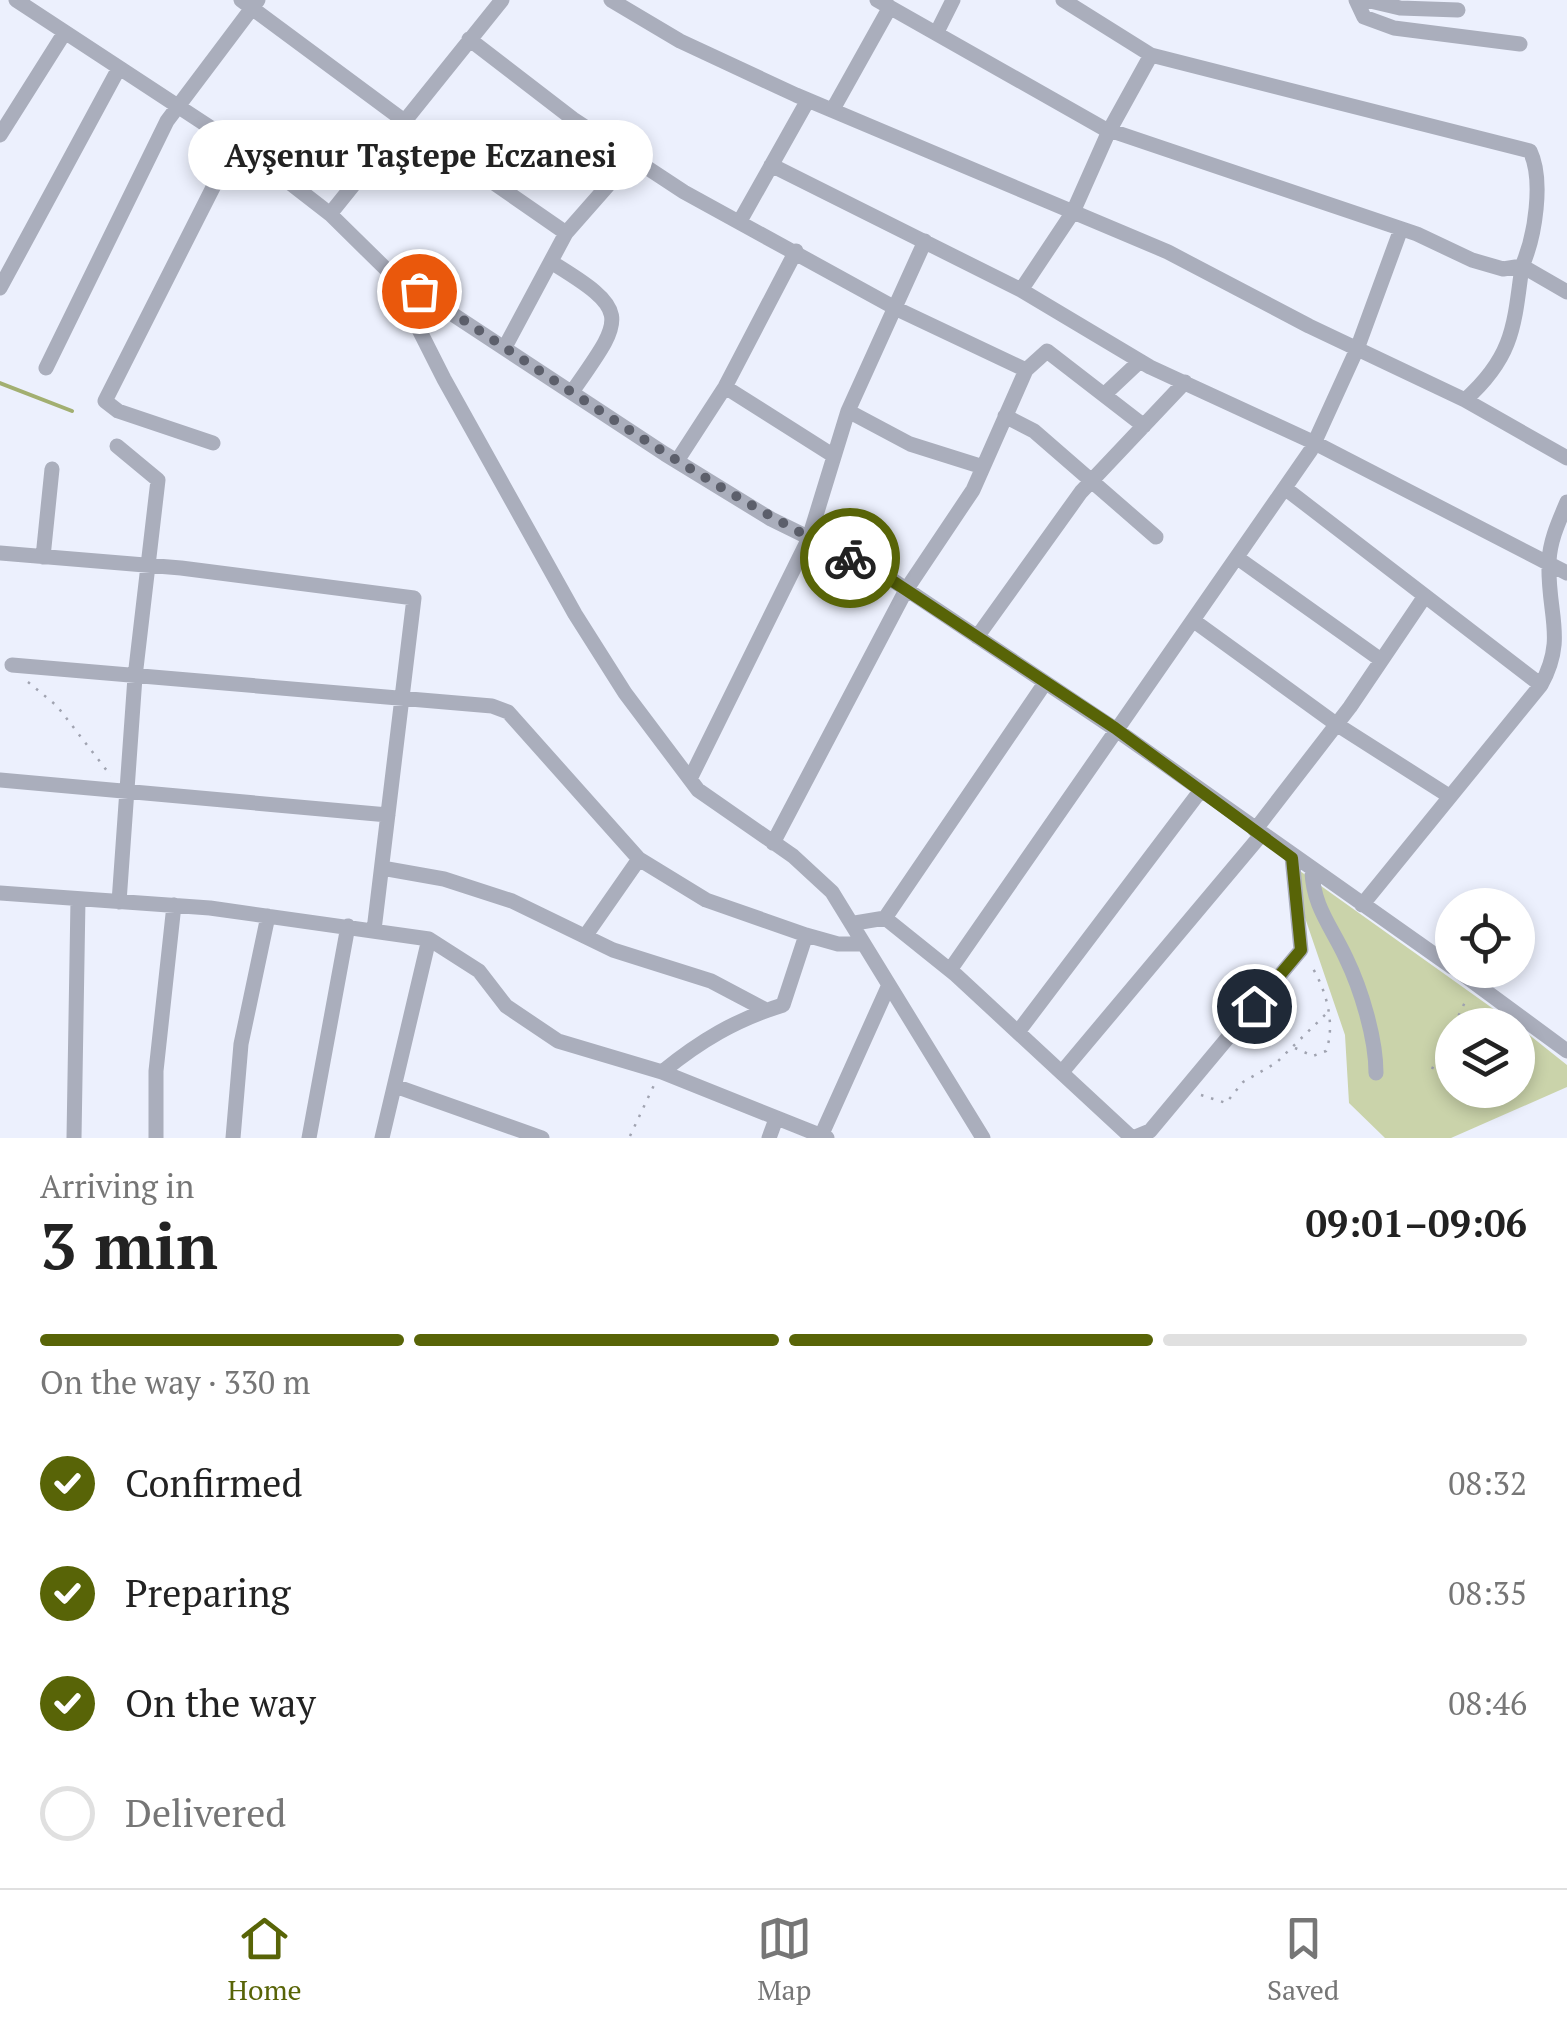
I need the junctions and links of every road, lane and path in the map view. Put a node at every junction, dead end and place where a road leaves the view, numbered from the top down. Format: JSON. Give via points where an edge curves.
{"nodes":[{"id":1,"x":16,"y":0,"type":"edge"},
{"id":2,"x":48,"y":0,"type":"edge"},
{"id":3,"x":502,"y":0,"type":"edge"},
{"id":4,"x":611,"y":0,"type":"edge"},
{"id":5,"x":953,"y":0,"type":"edge"},
{"id":6,"x":1063,"y":0,"type":"edge"},
{"id":7,"x":1356,"y":0,"type":"edge"},
{"id":8,"x":1379,"y":1,"type":"edge"},
{"id":9,"x":251,"y":3,"type":"edge"},
{"id":10,"x":884,"y":4,"type":"edge"},
{"id":11,"x":1458,"y":10,"type":"dead end"},
{"id":12,"x":39,"y":15,"type":"junction"},
{"id":13,"x":66,"y":32,"type":"junction"},
{"id":14,"x":937,"y":32,"type":"junction"},
{"id":15,"x":469,"y":39,"type":"junction"},
{"id":16,"x":1520,"y":44,"type":"dead end"},
{"id":17,"x":1151,"y":55,"type":"junction"},
{"id":18,"x":118,"y":68,"type":"junction"},
{"id":19,"x":808,"y":100,"type":"junction"},
{"id":20,"x":180,"y":108,"type":"junction"},
{"id":21,"x":833,"y":109,"type":"junction"},
{"id":22,"x":403,"y":120,"type":"junction"},
{"id":23,"x":1109,"y":131,"type":"junction"},
{"id":24,"x":0,"y":135,"type":"edge"},
{"id":25,"x":235,"y":144,"type":"junction"},
{"id":26,"x":632,"y":158,"type":"junction"},
{"id":27,"x":771,"y":165,"type":"junction"},
{"id":28,"x":1073,"y":212,"type":"junction"},
{"id":29,"x":330,"y":214,"type":"junction"},
{"id":30,"x":740,"y":221,"type":"junction"},
{"id":31,"x":1402,"y":229,"type":"junction"},
{"id":32,"x":566,"y":233,"type":"junction"},
{"id":33,"x":925,"y":241,"type":"junction"},
{"id":34,"x":796,"y":251,"type":"junction"},
{"id":35,"x":551,"y":262,"type":"junction"},
{"id":36,"x":1522,"y":266,"type":"junction"},
{"id":37,"x":390,"y":272,"type":"junction"},
{"id":38,"x":0,"y":288,"type":"edge"},
{"id":39,"x":1021,"y":290,"type":"junction"},
{"id":40,"x":1567,"y":292,"type":"edge"},
{"id":41,"x":897,"y":310,"type":"junction"},
{"id":42,"x":505,"y":346,"type":"junction"},
{"id":43,"x":1357,"y":349,"type":"junction"},
{"id":44,"x":1140,"y":360,"type":"junction"},
{"id":45,"x":46,"y":368,"type":"dead end"},
{"id":46,"x":1026,"y":370,"type":"junction"},
{"id":47,"x":1185,"y":382,"type":"junction"},
{"id":48,"x":725,"y":386,"type":"junction"},
{"id":49,"x":572,"y":392,"type":"junction"},
{"id":50,"x":1106,"y":393,"type":"junction"},
{"id":51,"x":1465,"y":400,"type":"junction"},
{"id":52,"x":848,"y":411,"type":"junction"},
{"id":53,"x":1006,"y":416,"type":"junction"},
{"id":54,"x":1144,"y":426,"type":"junction"},
{"id":55,"x":213,"y":442,"type":"dead end"},
{"id":56,"x":1315,"y":443,"type":"junction"},
{"id":57,"x":117,"y":446,"type":"dead end"},
{"id":58,"x":834,"y":456,"type":"junction"},
{"id":59,"x":1567,"y":458,"type":"edge"},
{"id":60,"x":678,"y":462,"type":"junction"},
{"id":61,"x":983,"y":467,"type":"junction"},
{"id":62,"x":52,"y":469,"type":"dead end"},
{"id":63,"x":1091,"y":482,"type":"junction"},
{"id":64,"x":1286,"y":489,"type":"junction"},
{"id":65,"x":1567,"y":502,"type":"edge"},
{"id":66,"x":1156,"y":537,"type":"dead end"},
{"id":67,"x":809,"y":538,"type":"junction"},
{"id":68,"x":0,"y":553,"type":"edge"},
{"id":69,"x":42,"y":558,"type":"junction"},
{"id":70,"x":1239,"y":559,"type":"junction"},
{"id":71,"x":1549,"y":562,"type":"junction"},
{"id":72,"x":148,"y":568,"type":"junction"},
{"id":73,"x":1567,"y":574,"type":"edge"},
{"id":74,"x":906,"y":590,"type":"junction"},
{"id":75,"x":1424,"y":596,"type":"junction"},
{"id":76,"x":1194,"y":621,"type":"junction"},
{"id":77,"x":977,"y":637,"type":"junction"},
{"id":78,"x":1381,"y":660,"type":"junction"},
{"id":79,"x":12,"y":665,"type":"joint"},
{"id":80,"x":134,"y":677,"type":"junction"},
{"id":81,"x":1045,"y":683,"type":"junction"},
{"id":82,"x":1541,"y":685,"type":"junction"},
{"id":83,"x":402,"y":696,"type":"junction"},
{"id":84,"x":1336,"y":724,"type":"junction"},
{"id":85,"x":1115,"y":728,"type":"junction"},
{"id":86,"x":0,"y":780,"type":"edge"},
{"id":87,"x":690,"y":780,"type":"junction"},
{"id":88,"x":1201,"y":790,"type":"junction"},
{"id":89,"x":127,"y":791,"type":"junction"},
{"id":90,"x":1449,"y":796,"type":"junction"},
{"id":91,"x":388,"y":814,"type":"junction"},
{"id":92,"x":1258,"y":833,"type":"junction"},
{"id":93,"x":774,"y":843,"type":"junction"},
{"id":94,"x":1292,"y":858,"type":"junction"},
{"id":95,"x":640,"y":859,"type":"junction"},
{"id":96,"x":382,"y":868,"type":"junction"},
{"id":97,"x":1312,"y":871,"type":"junction"},
{"id":98,"x":0,"y":893,"type":"edge"},
{"id":99,"x":78,"y":898,"type":"junction"},
{"id":100,"x":120,"y":902,"type":"junction"},
{"id":101,"x":174,"y":905,"type":"junction"},
{"id":102,"x":1362,"y":906,"type":"junction"},
{"id":103,"x":268,"y":916,"type":"junction"},
{"id":104,"x":885,"y":918,"type":"junction"},
{"id":105,"x":854,"y":923,"type":"junction"},
{"id":106,"x":348,"y":926,"type":"junction"},
{"id":107,"x":374,"y":930,"type":"junction"},
{"id":108,"x":806,"y":935,"type":"junction"},
{"id":109,"x":586,"y":936,"type":"junction"},
{"id":110,"x":429,"y":939,"type":"junction"},
{"id":111,"x":861,"y":944,"type":"junction"},
{"id":112,"x":1301,"y":950,"type":"junction"},
{"id":113,"x":1435,"y":955,"type":"edge"},
{"id":114,"x":950,"y":970,"type":"junction"},
{"id":115,"x":888,"y":986,"type":"junction"},
{"id":116,"x":1481,"y":988,"type":"edge"},
{"id":117,"x":766,"y":1010,"type":"junction"},
{"id":118,"x":1328,"y":1012,"type":"junction"},
{"id":119,"x":1567,"y":1027,"type":"edge"},
{"id":120,"x":1018,"y":1032,"type":"junction"},
{"id":121,"x":1293,"y":1046,"type":"junction"},
{"id":122,"x":1561,"y":1046,"type":"edge"},
{"id":123,"x":1435,"y":1063,"type":"edge"},
{"id":124,"x":1432,"y":1069,"type":"dead end"},
{"id":125,"x":662,"y":1072,"type":"junction"},
{"id":126,"x":1062,"y":1072,"type":"junction"},
{"id":127,"x":1376,"y":1073,"type":"dead end"},
{"id":128,"x":395,"y":1086,"type":"junction"},
{"id":129,"x":1184,"y":1090,"type":"junction"},
{"id":130,"x":776,"y":1119,"type":"junction"},
{"id":131,"x":630,"y":1136,"type":"dead end"},
{"id":132,"x":824,"y":1137,"type":"edge"},
{"id":133,"x":74,"y":1138,"type":"edge"},
{"id":134,"x":156,"y":1138,"type":"edge"},
{"id":135,"x":232,"y":1138,"type":"edge"},
{"id":136,"x":309,"y":1138,"type":"edge"},
{"id":137,"x":382,"y":1138,"type":"edge"},
{"id":138,"x":542,"y":1138,"type":"edge"},
{"id":139,"x":769,"y":1138,"type":"edge"},
{"id":140,"x":984,"y":1138,"type":"edge"},
{"id":141,"x":1132,"y":1138,"type":"edge"}],
"edges":[{"from":1,"to":12,"type":"street"},
{"from":2,"to":12,"type":"street"},
{"from":3,"to":15,"type":"street"},
{"from":4,"to":19,"type":"street","via":[[680,42]]},
{"from":5,"to":14,"type":"street"},
{"from":6,"to":17,"type":"street"},
{"from":7,"to":16,"type":"street","via":[[1364,17],[1394,28]]},
{"from":8,"to":11,"type":"street"},
{"from":9,"to":20,"type":"street"},
{"from":9,"to":22,"type":"street"},
{"from":10,"to":14,"type":"street"},
{"from":10,"to":21,"type":"street"},
{"from":12,"to":13,"type":"street"},
{"from":13,"to":18,"type":"street"},
{"from":13,"to":24,"type":"street"},
{"from":14,"to":23,"type":"street"},
{"from":15,"to":22,"type":"street"},
{"from":15,"to":26,"type":"street"},
{"from":17,"to":23,"type":"street"},
{"from":17,"to":36,"type":"street","via":[[1530,151],[1537,166],[1530,249]]},
{"from":18,"to":20,"type":"street"},
{"from":18,"to":38,"type":"street"},
{"from":19,"to":21,"type":"street"},
{"from":19,"to":27,"type":"street"},
{"from":20,"to":25,"type":"street"},
{"from":20,"to":45,"type":"street","via":[[167,121]]},
{"from":21,"to":28,"type":"street"},
{"from":22,"to":29,"type":"street"},
{"from":22,"to":32,"type":"street"},
{"from":23,"to":28,"type":"street"},
{"from":23,"to":31,"type":"street"},
{"from":25,"to":29,"type":"street"},
{"from":25,"to":55,"type":"street","via":[[104,401]]},
{"from":26,"to":30,"type":"street"},
{"from":26,"to":32,"type":"street"},
{"from":27,"to":30,"type":"street"},
{"from":27,"to":33,"type":"street"},
{"from":28,"to":39,"type":"street"},
{"from":28,"to":43,"type":"street","via":[[1168,252]]},
{"from":29,"to":37,"type":"street"},
{"from":30,"to":34,"type":"street"},
{"from":31,"to":36,"type":"street","via":[[1472,260]]},
{"from":31,"to":43,"type":"street"},
{"from":32,"to":35,"type":"street"},
{"from":33,"to":39,"type":"street"},
{"from":33,"to":41,"type":"street"},
{"from":34,"to":41,"type":"street"},
{"from":34,"to":48,"type":"street"},
{"from":35,"to":42,"type":"street"},
{"from":35,"to":49,"type":"street","via":[[599,291],[613,320],[611,336]]},
{"from":36,"to":40,"type":"street"},
{"from":36,"to":51,"type":"street","via":[[1509,345]]},
{"from":37,"to":42,"type":"street"},
{"from":37,"to":87,"type":"street","via":[[575,614]]},
{"from":39,"to":44,"type":"street"},
{"from":41,"to":46,"type":"street"},
{"from":41,"to":52,"type":"street"},
{"from":42,"to":49,"type":"street"},
{"from":43,"to":51,"type":"street"},
{"from":43,"to":56,"type":"street"},
{"from":44,"to":47,"type":"street"},
{"from":44,"to":50,"type":"street"},
{"from":46,"to":50,"type":"street","via":[[1047,351]]},
{"from":46,"to":53,"type":"street"},
{"from":47,"to":54,"type":"street"},
{"from":47,"to":56,"type":"street"},
{"from":48,"to":58,"type":"street"},
{"from":48,"to":60,"type":"street"},
{"from":49,"to":60,"type":"street"},
{"from":50,"to":54,"type":"street"},
{"from":51,"to":59,"type":"street"},
{"from":52,"to":58,"type":"street"},
{"from":52,"to":61,"type":"street","via":[[910,444]]},
{"from":53,"to":61,"type":"street"},
{"from":53,"to":63,"type":"street","via":[[1034,431]]},
{"from":54,"to":63,"type":"street"},
{"from":56,"to":64,"type":"street"},
{"from":56,"to":71,"type":"street"},
{"from":57,"to":72,"type":"street","via":[[158,480]]},
{"from":58,"to":67,"type":"street"},
{"from":60,"to":67,"type":"street"},
{"from":61,"to":74,"type":"street"},
{"from":62,"to":69,"type":"street"},
{"from":63,"to":66,"type":"street"},
{"from":63,"to":77,"type":"street"},
{"from":64,"to":70,"type":"street"},
{"from":64,"to":75,"type":"street"},
{"from":65,"to":71,"type":"street"},
{"from":67,"to":74,"type":"street"},
{"from":67,"to":87,"type":"street"},
{"from":68,"to":69,"type":"street"},
{"from":69,"to":72,"type":"street"},
{"from":70,"to":76,"type":"street"},
{"from":70,"to":78,"type":"street"},
{"from":71,"to":73,"type":"street"},
{"from":71,"to":82,"type":"street","via":[[1565,645]]},
{"from":72,"to":80,"type":"street"},
{"from":72,"to":83,"type":"street","via":[[414,598]]},
{"from":74,"to":77,"type":"street"},
{"from":74,"to":93,"type":"street"},
{"from":75,"to":78,"type":"street"},
{"from":75,"to":82,"type":"street"},
{"from":76,"to":84,"type":"street"},
{"from":76,"to":85,"type":"street"},
{"from":77,"to":81,"type":"street"},
{"from":78,"to":84,"type":"street"},
{"from":79,"to":80,"type":"street"},
{"from":79,"to":89,"type":"path","via":[[57,706]]},
{"from":80,"to":83,"type":"street"},
{"from":80,"to":89,"type":"street"},
{"from":81,"to":85,"type":"street"},
{"from":81,"to":104,"type":"street"},
{"from":82,"to":90,"type":"street"},
{"from":83,"to":91,"type":"street"},
{"from":83,"to":95,"type":"street","via":[[476,702],[508,712]]},
{"from":84,"to":90,"type":"street"},
{"from":84,"to":92,"type":"street"},
{"from":85,"to":88,"type":"street"},
{"from":85,"to":114,"type":"street","via":[[1066,809]]},
{"from":86,"to":89,"type":"street"},
{"from":87,"to":93,"type":"street"},
{"from":88,"to":92,"type":"street"},
{"from":88,"to":120,"type":"street"},
{"from":89,"to":91,"type":"street"},
{"from":89,"to":100,"type":"street"},
{"from":90,"to":102,"type":"street"},
{"from":91,"to":96,"type":"street"},
{"from":92,"to":94,"type":"street"},
{"from":92,"to":126,"type":"street"},
{"from":93,"to":105,"type":"street","via":[[832,892]]},
{"from":94,"to":97,"type":"street"},
{"from":94,"to":112,"type":"street"},
{"from":95,"to":108,"type":"street","via":[[706,900]]},
{"from":95,"to":109,"type":"street"},
{"from":96,"to":107,"type":"street"},
{"from":96,"to":109,"type":"street","via":[[512,901]]},
{"from":97,"to":102,"type":"street"},
{"from":97,"to":127,"type":"street","via":[[1312,898],[1348,960]]},
{"from":98,"to":99,"type":"street"},
{"from":99,"to":100,"type":"street"},
{"from":99,"to":133,"type":"street"},
{"from":100,"to":101,"type":"street"},
{"from":101,"to":103,"type":"street"},
{"from":101,"to":134,"type":"street","via":[[156,1071]]},
{"from":102,"to":113,"type":"street"},
{"from":103,"to":106,"type":"street"},
{"from":103,"to":135,"type":"street","via":[[241,1044]]},
{"from":104,"to":105,"type":"street"},
{"from":104,"to":114,"type":"street"},
{"from":105,"to":111,"type":"street"},
{"from":106,"to":107,"type":"street"},
{"from":106,"to":136,"type":"street"},
{"from":107,"to":110,"type":"street"},
{"from":108,"to":111,"type":"street"},
{"from":108,"to":117,"type":"street","via":[[783,1005]]},
{"from":109,"to":117,"type":"street","via":[[711,981]]},
{"from":110,"to":125,"type":"street","via":[[480,971],[506,1006],[558,1041]]},
{"from":110,"to":128,"type":"street"},
{"from":111,"to":115,"type":"street"},
{"from":112,"to":118,"type":"path"},
{"from":112,"to":129,"type":"street"},
{"from":114,"to":120,"type":"street"},
{"from":115,"to":132,"type":"street"},
{"from":115,"to":140,"type":"street"},
{"from":116,"to":122,"type":"street"},
{"from":117,"to":125,"type":"street","via":[[704,1038]]},
{"from":118,"to":121,"type":"path"},
{"from":118,"to":121,"type":"path","via":[[1332,1035],[1326,1052],[1313,1056]]},
{"from":119,"to":122,"type":"street"},
{"from":120,"to":126,"type":"street"},
{"from":121,"to":129,"type":"path","via":[[1226,1103]]},
{"from":123,"to":124,"type":"path"},
{"from":125,"to":130,"type":"street"},
{"from":125,"to":131,"type":"path"},
{"from":126,"to":141,"type":"street"},
{"from":128,"to":137,"type":"street"},
{"from":128,"to":138,"type":"street"},
{"from":129,"to":141,"type":"street","via":[[1150,1131]]},
{"from":130,"to":132,"type":"street"},
{"from":130,"to":139,"type":"street"}]}
